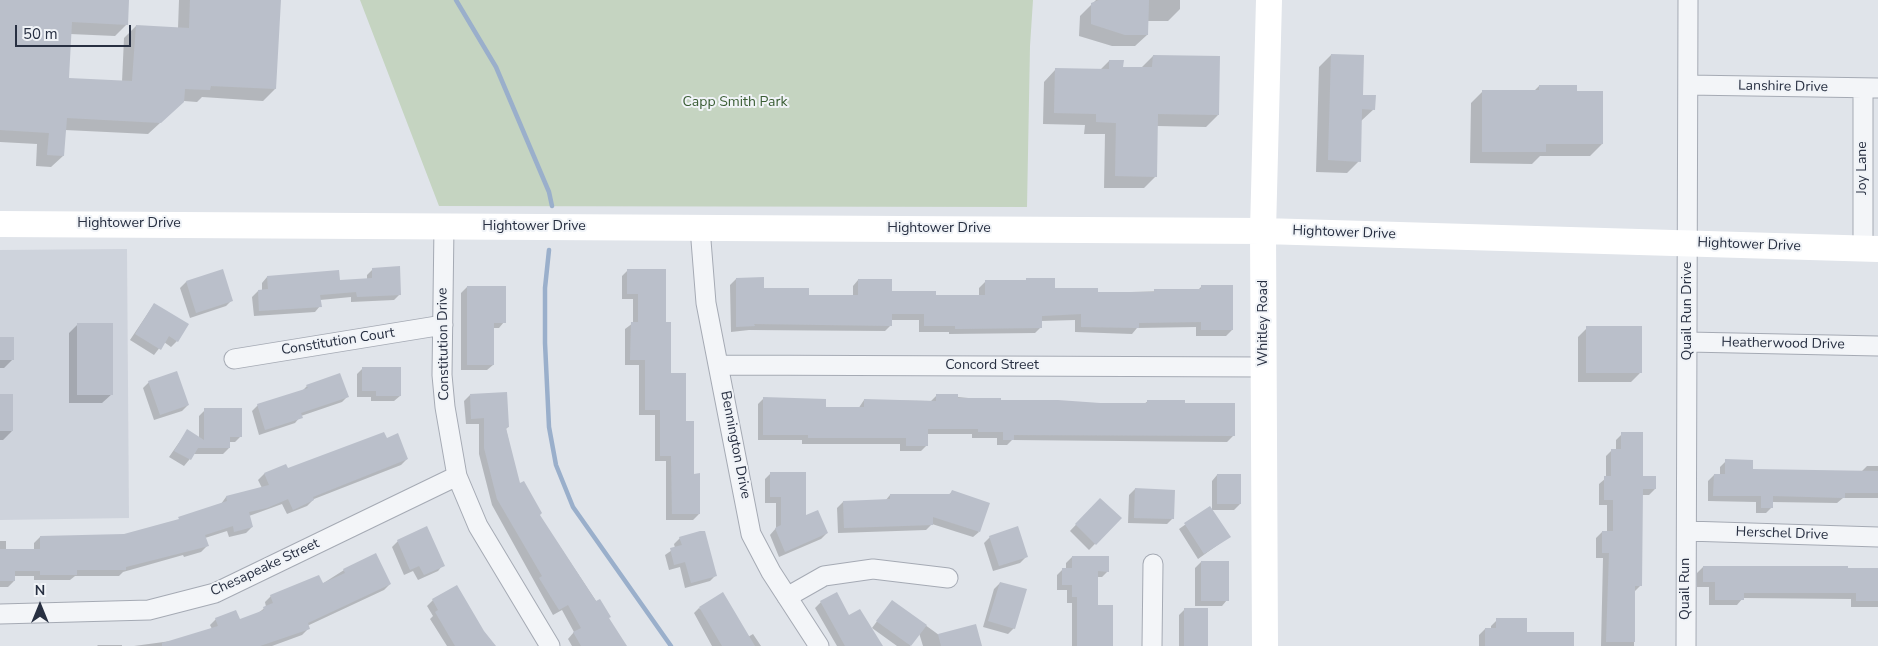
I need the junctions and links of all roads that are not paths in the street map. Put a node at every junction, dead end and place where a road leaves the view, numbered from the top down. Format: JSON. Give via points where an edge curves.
{"nodes":[{"id":1,"x":1269,"y":0,"type":"edge"},
{"id":2,"x":1688,"y":0,"type":"edge"},
{"id":3,"x":1688,"y":85,"type":"junction"},
{"id":4,"x":1870,"y":88,"type":"edge"},
{"id":5,"x":0,"y":224,"type":"edge"},
{"id":6,"x":444,"y":226,"type":"junction"},
{"id":7,"x":700,"y":228,"type":"junction"},
{"id":8,"x":1263,"y":231,"type":"junction"},
{"id":9,"x":1687,"y":243,"type":"junction"},
{"id":10,"x":1870,"y":248,"type":"edge"},
{"id":11,"x":443,"y":324,"type":"junction"},
{"id":12,"x":1688,"y":342,"type":"junction"},
{"id":13,"x":1878,"y":346,"type":"edge"},
{"id":14,"x":234,"y":359,"type":"dead end"},
{"id":15,"x":720,"y":365,"type":"junction"},
{"id":16,"x":1264,"y":367,"type":"junction"},
{"id":17,"x":457,"y":476,"type":"junction"},
{"id":18,"x":1687,"y":531,"type":"junction"},
{"id":19,"x":1878,"y":537,"type":"edge"},
{"id":20,"x":1153,"y":564,"type":"dead end"},
{"id":21,"x":948,"y":578,"type":"dead end"},
{"id":22,"x":787,"y":597,"type":"junction"},
{"id":23,"x":0,"y":614,"type":"edge"},
{"id":24,"x":550,"y":646,"type":"edge"},
{"id":25,"x":819,"y":646,"type":"edge"},
{"id":26,"x":1152,"y":646,"type":"edge"},
{"id":27,"x":1265,"y":646,"type":"edge"},
{"id":28,"x":1686,"y":646,"type":"edge"}],
"edges":[{"from":1,"to":8,"type":"main road","name":"Whitley Road"},
{"from":2,"to":3,"type":"street","name":"Quail Run Drive"},
{"from":3,"to":4,"type":"street","name":"Lanshire Drive"},
{"from":3,"to":9,"type":"street","name":"Quail Run Drive"},
{"from":4,"to":10,"type":"street","name":"Joy Lane"},
{"from":5,"to":6,"type":"main road","name":"Hightower Drive"},
{"from":6,"to":7,"type":"main road","name":"Hightower Drive"},
{"from":6,"to":11,"type":"street","name":"Constitution Drive"},
{"from":7,"to":8,"type":"main road","name":"Hightower Drive"},
{"from":7,"to":15,"type":"street","name":"Bennington Drive","via":[[706,303]]},
{"from":8,"to":9,"type":"main road","name":"Hightower Drive"},
{"from":8,"to":16,"type":"main road","name":"Whitley Road"},
{"from":9,"to":10,"type":"main road","name":"Hightower Drive"},
{"from":9,"to":12,"type":"street","name":"Quail Run Drive"},
{"from":11,"to":14,"type":"street","name":"Constitution Court"},
{"from":11,"to":17,"type":"street","name":"Constitution Drive","via":[[443,391]]},
{"from":12,"to":13,"type":"street","name":"Heatherwood Drive"},
{"from":12,"to":18,"type":"street","name":"Quail Run Drive"},
{"from":15,"to":16,"type":"street","name":"Concord Street"},
{"from":15,"to":22,"type":"street","name":"Bennington Drive","via":[[752,534]]},
{"from":16,"to":27,"type":"main road","name":"Whitley Road"},
{"from":17,"to":23,"type":"street","name":"Chesapeake Street","via":[[215,593],[149,610]]},
{"from":17,"to":24,"type":"street","name":"Constitution Drive","via":[[478,526]]},
{"from":18,"to":19,"type":"street","name":"Herschel Drive"},
{"from":18,"to":28,"type":"street","name":"Quail Run"},
{"from":20,"to":26,"type":"street"},
{"from":21,"to":22,"type":"street","via":[[873,569],[824,576]]},
{"from":22,"to":25,"type":"street","name":"Bennington Drive"}]}
